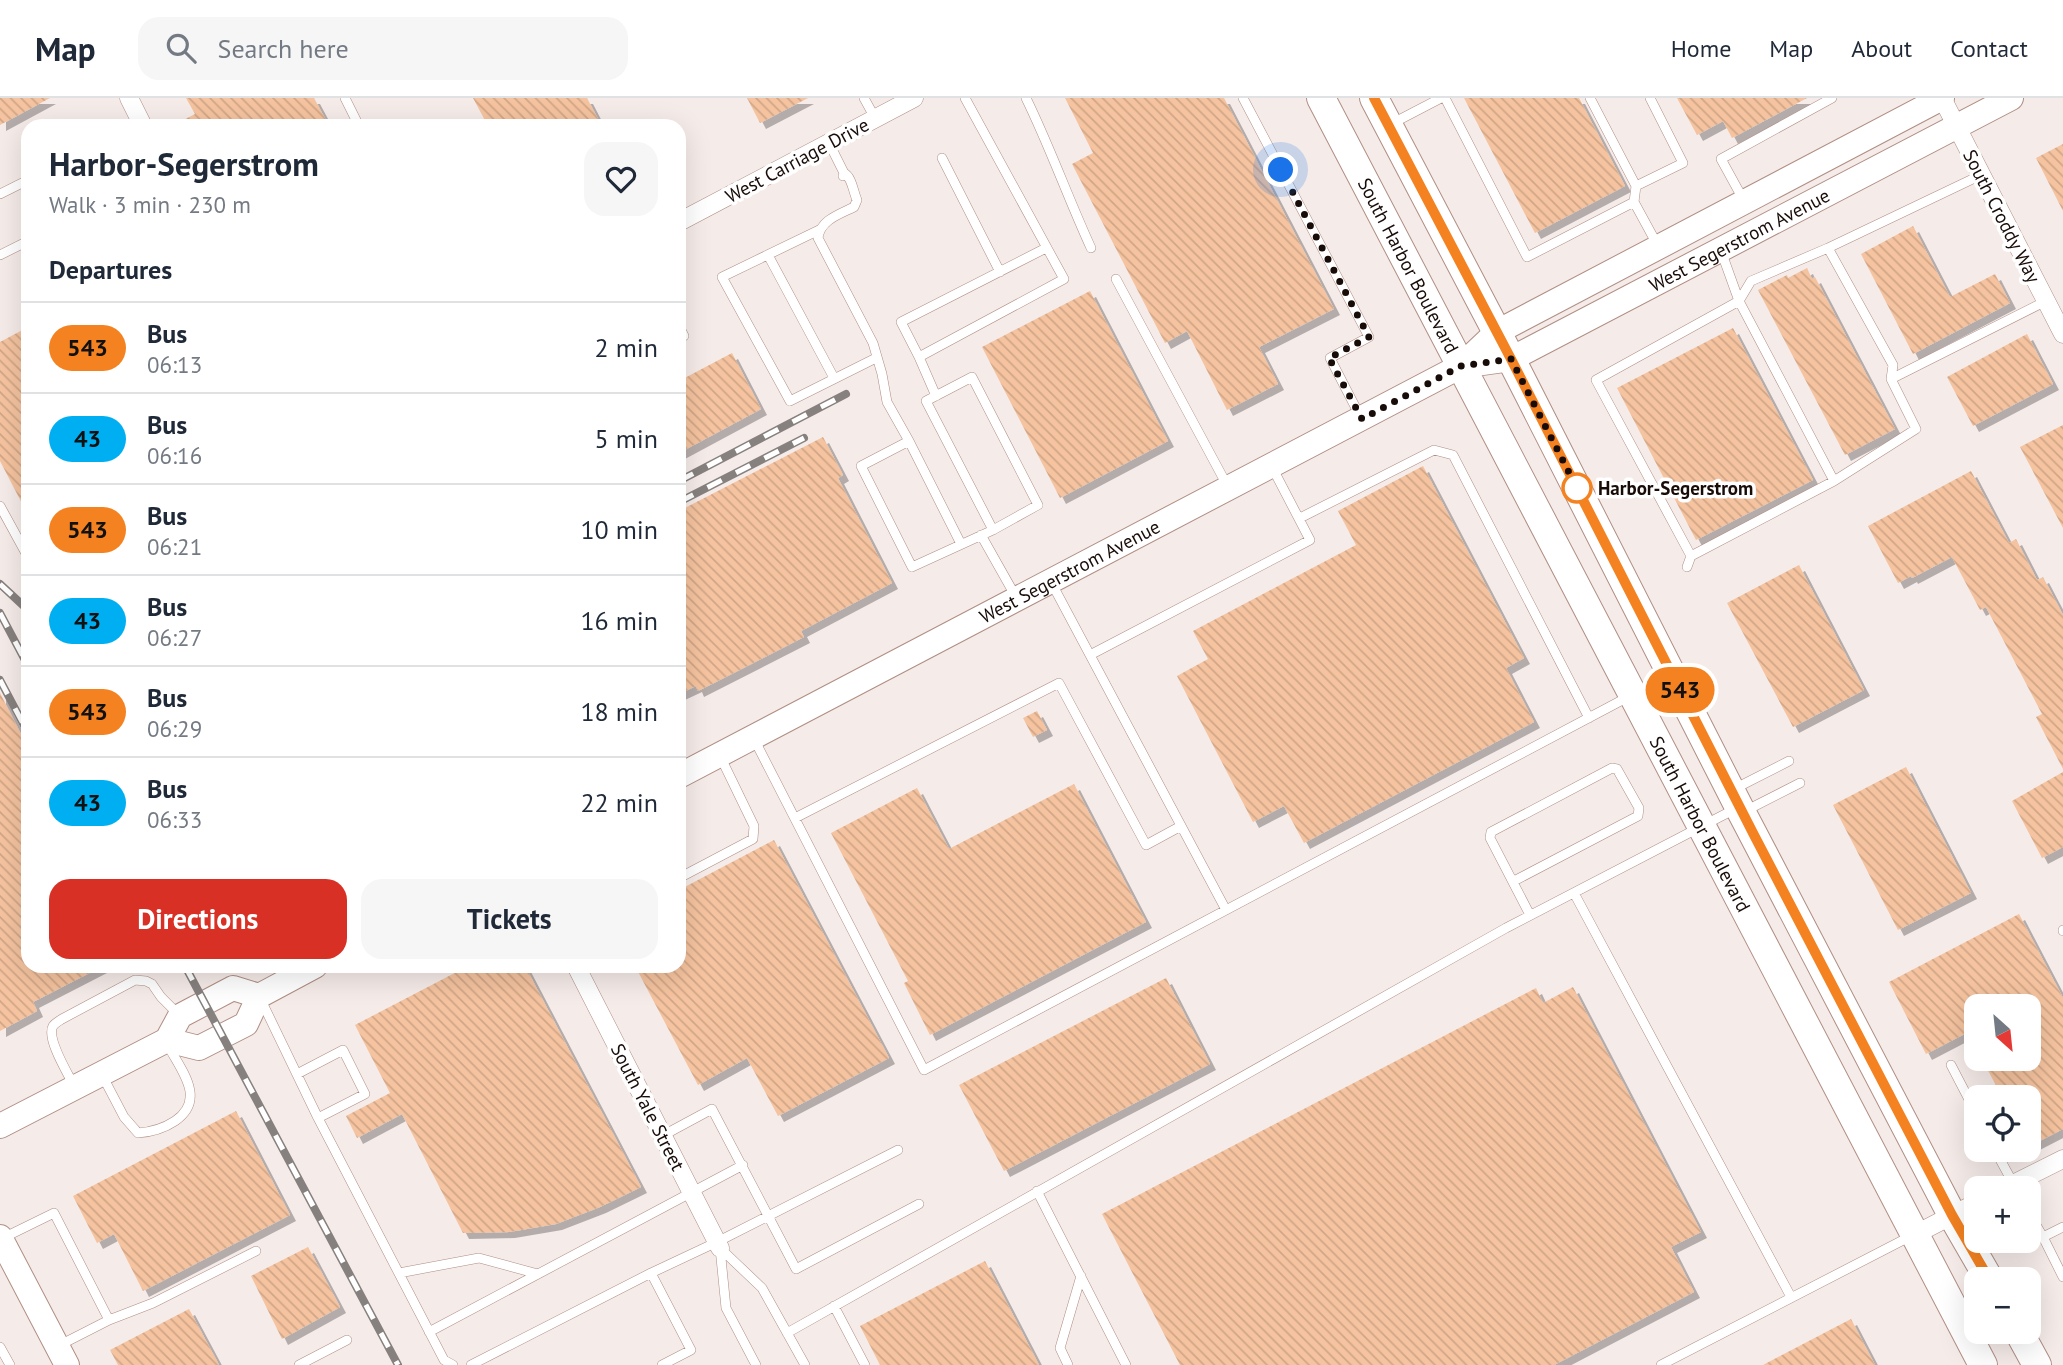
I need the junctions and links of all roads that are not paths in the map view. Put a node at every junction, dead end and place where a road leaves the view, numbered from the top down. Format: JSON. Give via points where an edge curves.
{"nodes":[{"id":1,"x":129,"y":98,"type":"edge"},
{"id":2,"x":345,"y":98,"type":"edge"},
{"id":3,"x":864,"y":98,"type":"edge"},
{"id":4,"x":914,"y":98,"type":"edge"},
{"id":5,"x":965,"y":98,"type":"edge"},
{"id":6,"x":1026,"y":98,"type":"edge"},
{"id":7,"x":1243,"y":98,"type":"edge"},
{"id":8,"x":1321,"y":98,"type":"edge"},
{"id":9,"x":1374,"y":98,"type":"edge"},
{"id":10,"x":1443,"y":98,"type":"edge"},
{"id":11,"x":1590,"y":98,"type":"edge"},
{"id":12,"x":1650,"y":98,"type":"edge"},
{"id":13,"x":1832,"y":98,"type":"edge"},
{"id":14,"x":1942,"y":98,"type":"edge"},
{"id":15,"x":2011,"y":98,"type":"edge"},
{"id":16,"x":875,"y":118,"type":"junction"},
{"id":17,"x":137,"y":119,"type":"edge"},
{"id":18,"x":356,"y":119,"type":"edge"},
{"id":19,"x":1388,"y":125,"type":"junction"},
{"id":20,"x":1956,"y":127,"type":"junction"},
{"id":21,"x":829,"y":143,"type":"junction"},
{"id":22,"x":942,"y":159,"type":"dead end"},
{"id":23,"x":1981,"y":174,"type":"junction"},
{"id":24,"x":21,"y":184,"type":"edge"},
{"id":25,"x":1636,"y":186,"type":"junction"},
{"id":26,"x":0,"y":194,"type":"edge"},
{"id":27,"x":1634,"y":202,"type":"junction"},
{"id":28,"x":1745,"y":202,"type":"junction"},
{"id":29,"x":686,"y":218,"type":"edge"},
{"id":30,"x":819,"y":230,"type":"junction"},
{"id":31,"x":21,"y":244,"type":"edge"},
{"id":32,"x":1658,"y":247,"type":"junction"},
{"id":33,"x":1046,"y":248,"type":"junction"},
{"id":34,"x":1091,"y":248,"type":"dead end"},
{"id":35,"x":1828,"y":248,"type":"junction"},
{"id":36,"x":1721,"y":249,"type":"junction"},
{"id":37,"x":0,"y":255,"type":"edge"},
{"id":38,"x":768,"y":255,"type":"junction"},
{"id":39,"x":1000,"y":272,"type":"junction"},
{"id":40,"x":1115,"y":279,"type":"dead end"},
{"id":41,"x":1739,"y":301,"type":"junction"},
{"id":42,"x":2046,"y":301,"type":"junction"},
{"id":43,"x":1497,"y":332,"type":"junction"},
{"id":44,"x":2063,"y":334,"type":"edge"},
{"id":45,"x":919,"y":357,"type":"junction"},
{"id":46,"x":876,"y":358,"type":"junction"},
{"id":47,"x":1511,"y":359,"type":"junction"},
{"id":48,"x":1461,"y":366,"type":"junction"},
{"id":49,"x":834,"y":378,"type":"junction"},
{"id":50,"x":1891,"y":379,"type":"junction"},
{"id":51,"x":936,"y":396,"type":"junction"},
{"id":52,"x":1362,"y":419,"type":"junction"},
{"id":53,"x":909,"y":441,"type":"junction"},
{"id":54,"x":1272,"y":466,"type":"junction"},
{"id":55,"x":1834,"y":481,"type":"junction"},
{"id":56,"x":1228,"y":489,"type":"junction"},
{"id":57,"x":0,"y":506,"type":"edge"},
{"id":58,"x":1300,"y":518,"type":"junction"},
{"id":59,"x":993,"y":530,"type":"junction"},
{"id":60,"x":981,"y":535,"type":"junction"},
{"id":61,"x":21,"y":544,"type":"edge"},
{"id":62,"x":961,"y":544,"type":"junction"},
{"id":63,"x":1691,"y":556,"type":"junction"},
{"id":64,"x":1687,"y":567,"type":"dead end"},
{"id":65,"x":1051,"y":582,"type":"junction"},
{"id":66,"x":1017,"y":599,"type":"junction"},
{"id":67,"x":1090,"y":655,"type":"junction"},
{"id":68,"x":1633,"y":695,"type":"junction"},
{"id":69,"x":1589,"y":718,"type":"junction"},
{"id":70,"x":753,"y":737,"type":"junction"},
{"id":71,"x":719,"y":755,"type":"junction"},
{"id":72,"x":1789,"y":761,"type":"dead end"},
{"id":73,"x":686,"y":772,"type":"edge"},
{"id":74,"x":1800,"y":783,"type":"dead end"},
{"id":75,"x":1737,"y":804,"type":"junction"},
{"id":76,"x":795,"y":818,"type":"junction"},
{"id":77,"x":1181,"y":826,"type":"junction"},
{"id":78,"x":1702,"y":826,"type":"junction"},
{"id":79,"x":686,"y":874,"type":"edge"},
{"id":80,"x":1514,"y":881,"type":"junction"},
{"id":81,"x":1574,"y":892,"type":"junction"},
{"id":82,"x":1226,"y":910,"type":"junction"},
{"id":83,"x":1530,"y":915,"type":"junction"},
{"id":84,"x":303,"y":973,"type":"edge"},
{"id":85,"x":580,"y":973,"type":"edge"},
{"id":86,"x":259,"y":996,"type":"junction"},
{"id":87,"x":180,"y":1016,"type":"junction"},
{"id":88,"x":166,"y":1040,"type":"junction"},
{"id":89,"x":1951,"y":1065,"type":"dead end"},
{"id":90,"x":101,"y":1074,"type":"junction"},
{"id":91,"x":297,"y":1074,"type":"junction"},
{"id":92,"x":75,"y":1088,"type":"junction"},
{"id":93,"x":1964,"y":1090,"type":"edge"},
{"id":94,"x":318,"y":1118,"type":"junction"},
{"id":95,"x":0,"y":1126,"type":"edge"},
{"id":96,"x":662,"y":1136,"type":"junction"},
{"id":97,"x":898,"y":1150,"type":"dead end"},
{"id":98,"x":2063,"y":1159,"type":"edge"},
{"id":99,"x":743,"y":1165,"type":"junction"},
{"id":100,"x":2032,"y":1176,"type":"edge"},
{"id":101,"x":1037,"y":1191,"type":"junction"},
{"id":102,"x":691,"y":1192,"type":"junction"},
{"id":103,"x":919,"y":1204,"type":"dead end"},
{"id":104,"x":1964,"y":1209,"type":"edge"},
{"id":105,"x":768,"y":1215,"type":"junction"},
{"id":106,"x":2063,"y":1227,"type":"edge"},
{"id":107,"x":2041,"y":1234,"type":"edge"},
{"id":108,"x":1914,"y":1235,"type":"junction"},
{"id":109,"x":2043,"y":1237,"type":"junction"},
{"id":110,"x":1,"y":1238,"type":"edge"},
{"id":111,"x":719,"y":1245,"type":"junction"},
{"id":112,"x":256,"y":1251,"type":"dead end"},
{"id":113,"x":399,"y":1273,"type":"junction"},
{"id":114,"x":651,"y":1273,"type":"junction"},
{"id":115,"x":538,"y":1275,"type":"junction"},
{"id":116,"x":1081,"y":1276,"type":"junction"},
{"id":117,"x":2063,"y":1278,"type":"edge"},
{"id":118,"x":1791,"y":1297,"type":"junction"},
{"id":119,"x":834,"y":1306,"type":"junction"},
{"id":120,"x":109,"y":1320,"type":"junction"},
{"id":121,"x":429,"y":1332,"type":"junction"},
{"id":122,"x":787,"y":1333,"type":"junction"},
{"id":123,"x":347,"y":1340,"type":"dead end"},
{"id":124,"x":2026,"y":1344,"type":"edge"},
{"id":125,"x":0,"y":1347,"type":"edge"},
{"id":126,"x":62,"y":1355,"type":"edge"},
{"id":127,"x":1977,"y":1363,"type":"edge"},
{"id":128,"x":10,"y":1365,"type":"edge"},
{"id":129,"x":299,"y":1365,"type":"edge"},
{"id":130,"x":453,"y":1365,"type":"edge"},
{"id":131,"x":471,"y":1365,"type":"edge"},
{"id":132,"x":662,"y":1365,"type":"edge"},
{"id":133,"x":756,"y":1365,"type":"edge"},
{"id":134,"x":805,"y":1365,"type":"edge"},
{"id":135,"x":865,"y":1365,"type":"edge"},
{"id":136,"x":1068,"y":1365,"type":"edge"},
{"id":137,"x":1126,"y":1365,"type":"edge"},
{"id":138,"x":1661,"y":1365,"type":"edge"},
{"id":139,"x":2037,"y":1365,"type":"edge"}],
"edges":[{"from":1,"to":17,"type":"street"},
{"from":2,"to":18,"type":"lane"},
{"from":3,"to":16,"type":"lane"},
{"from":4,"to":16,"type":"street","name":"West Carriage Drive"},
{"from":5,"to":33,"type":"lane"},
{"from":6,"to":34,"type":"lane"},
{"from":7,"to":52,"type":"lane","via":[[1369,337],[1329,358]]},
{"from":8,"to":48,"type":"main road","name":"South Harbor Boulevard"},
{"from":9,"to":19,"type":"main road"},
{"from":10,"to":19,"type":"lane"},
{"from":10,"to":27,"type":"lane","via":[[1527,257]]},
{"from":11,"to":25,"type":"lane"},
{"from":12,"to":25,"type":"lane","via":[[1683,163]]},
{"from":13,"to":28,"type":"lane","via":[[1721,159]]},
{"from":14,"to":20,"type":"street","name":"South Croddy Way"},
{"from":14,"to":28,"type":"main road","name":"West Segerstrom Avenue"},
{"from":15,"to":20,"type":"main road","name":"West Segerstrom Avenue"},
{"from":16,"to":21,"type":"street","name":"West Carriage Drive"},
{"from":19,"to":43,"type":"main road"},
{"from":20,"to":23,"type":"street","name":"South Croddy Way"},
{"from":20,"to":36,"type":"main road","name":"West Segerstrom Avenue"},
{"from":21,"to":29,"type":"street","name":"West Carriage Drive"},
{"from":21,"to":30,"type":"lane","via":[[857,200],[855,207],[828,220]]},
{"from":22,"to":39,"type":"lane"},
{"from":23,"to":35,"type":"lane"},
{"from":23,"to":42,"type":"street","name":"South Croddy Way"},
{"from":24,"to":26,"type":"lane"},
{"from":25,"to":27,"type":"lane"},
{"from":27,"to":32,"type":"lane"},
{"from":28,"to":32,"type":"main road","name":"West Segerstrom Avenue"},
{"from":30,"to":38,"type":"lane"},
{"from":30,"to":46,"type":"lane","via":[[818,238],[873,343]]},
{"from":31,"to":37,"type":"lane"},
{"from":32,"to":43,"type":"main road","name":"West Segerstrom Avenue"},
{"from":33,"to":39,"type":"lane"},
{"from":33,"to":45,"type":"lane","via":[[1063,279]]},
{"from":35,"to":41,"type":"lane","via":[[1751,281]]},
{"from":35,"to":50,"type":"lane","via":[[1893,365]]},
{"from":36,"to":41,"type":"lane"},
{"from":36,"to":47,"type":"main road","name":"West Segerstrom Avenue"},
{"from":38,"to":49,"type":"lane"},
{"from":38,"to":49,"type":"lane","via":[[722,277],[790,401]]},
{"from":39,"to":45,"type":"lane","via":[[901,322]]},
{"from":40,"to":56,"type":"lane"},
{"from":41,"to":55,"type":"lane"},
{"from":41,"to":63,"type":"lane","via":[[1596,380]]},
{"from":42,"to":44,"type":"street","name":"South Croddy Way"},
{"from":42,"to":50,"type":"lane"},
{"from":43,"to":47,"type":"main road"},
{"from":43,"to":48,"type":"main road","name":"West Segerstrom Avenue"},
{"from":45,"to":51,"type":"lane"},
{"from":46,"to":49,"type":"lane"},
{"from":46,"to":53,"type":"lane","via":[[887,402]]},
{"from":47,"to":48,"type":"main road","name":"West Segerstrom Avenue"},
{"from":47,"to":75,"type":"main road"},
{"from":48,"to":52,"type":"main road","name":"West Segerstrom Avenue"},
{"from":48,"to":68,"type":"main road","name":"South Harbor Boulevard"},
{"from":50,"to":55,"type":"lane","via":[[1916,429]]},
{"from":51,"to":59,"type":"lane","via":[[926,401]]},
{"from":51,"to":59,"type":"lane","via":[[972,377],[1038,505]]},
{"from":52,"to":54,"type":"main road","name":"West Segerstrom Avenue"},
{"from":53,"to":62,"type":"lane"},
{"from":53,"to":62,"type":"lane","via":[[861,466],[912,567]]},
{"from":54,"to":56,"type":"main road","name":"West Segerstrom Avenue"},
{"from":54,"to":58,"type":"lane"},
{"from":55,"to":63,"type":"lane"},
{"from":56,"to":65,"type":"main road","name":"West Segerstrom Avenue"},
{"from":57,"to":61,"type":"lane"},
{"from":58,"to":67,"type":"lane","via":[[1310,540]]},
{"from":58,"to":69,"type":"lane","via":[[1434,450],[1453,455]]},
{"from":59,"to":60,"type":"lane"},
{"from":60,"to":62,"type":"lane"},
{"from":60,"to":66,"type":"lane"},
{"from":63,"to":64,"type":"lane"},
{"from":65,"to":66,"type":"main road","name":"West Segerstrom Avenue"},
{"from":65,"to":67,"type":"lane"},
{"from":66,"to":70,"type":"main road","name":"West Segerstrom Avenue"},
{"from":67,"to":77,"type":"lane"},
{"from":68,"to":69,"type":"lane"},
{"from":68,"to":78,"type":"main road","name":"South Harbor Boulevard"},
{"from":69,"to":82,"type":"lane"},
{"from":70,"to":71,"type":"main road","name":"West Segerstrom Avenue"},
{"from":70,"to":76,"type":"lane"},
{"from":71,"to":73,"type":"main road","name":"West Segerstrom Avenue"},
{"from":71,"to":79,"type":"lane","via":[[754,826],[752,838]]},
{"from":72,"to":75,"type":"lane"},
{"from":74,"to":75,"type":"lane"},
{"from":75,"to":78,"type":"lane"},
{"from":75,"to":104,"type":"main road"},
{"from":76,"to":77,"type":"lane","via":[[1059,682],[1146,845]]},
{"from":76,"to":82,"type":"lane","via":[[924,1070]]},
{"from":77,"to":82,"type":"lane"},
{"from":78,"to":81,"type":"lane"},
{"from":78,"to":108,"type":"main road","name":"South Harbor Boulevard"},
{"from":80,"to":80,"type":"lane","via":[[1491,832],[1612,768],[1618,769],[1639,808],[1638,816]]},
{"from":80,"to":83,"type":"lane"},
{"from":81,"to":83,"type":"lane"},
{"from":81,"to":118,"type":"lane"},
{"from":83,"to":101,"type":"lane"},
{"from":84,"to":86,"type":"main road"},
{"from":85,"to":96,"type":"street","name":"South Yale Street"},
{"from":86,"to":87,"type":"main road","via":[[233,988]]},
{"from":86,"to":88,"type":"main road","via":[[246,1024],[199,1048]]},
{"from":86,"to":91,"type":"lane"},
{"from":87,"to":88,"type":"main road"},
{"from":87,"to":92,"type":"lane","via":[[152,984],[135,980],[62,1019],[51,1034]]},
{"from":88,"to":90,"type":"main road"},
{"from":88,"to":90,"type":"lane","via":[[191,1092],[185,1114],[171,1123],[138,1133]]},
{"from":89,"to":93,"type":"lane"},
{"from":90,"to":92,"type":"main road"},
{"from":91,"to":94,"type":"lane"},
{"from":91,"to":94,"type":"lane","via":[[343,1050],[360,1083],[365,1094]]},
{"from":92,"to":95,"type":"main road"},
{"from":94,"to":113,"type":"lane"},
{"from":96,"to":99,"type":"lane","via":[[712,1109]]},
{"from":96,"to":102,"type":"street","name":"South Yale Street"},
{"from":97,"to":105,"type":"lane"},
{"from":98,"to":100,"type":"street"},
{"from":99,"to":102,"type":"lane"},
{"from":99,"to":105,"type":"lane"},
{"from":101,"to":116,"type":"lane"},
{"from":101,"to":119,"type":"lane"},
{"from":102,"to":111,"type":"street","name":"South Yale Street"},
{"from":102,"to":115,"type":"lane"},
{"from":103,"to":105,"type":"lane","via":[[796,1269]]},
{"from":104,"to":108,"type":"street"},
{"from":105,"to":111,"type":"lane"},
{"from":106,"to":109,"type":"lane"},
{"from":107,"to":109,"type":"lane"},
{"from":108,"to":118,"type":"lane"},
{"from":108,"to":127,"type":"main road","name":"South Harbor Boulevard"},
{"from":109,"to":117,"type":"lane"},
{"from":110,"to":120,"type":"lane","via":[[54,1213]]},
{"from":110,"to":126,"type":"main road"},
{"from":111,"to":114,"type":"lane"},
{"from":111,"to":122,"type":"lane","via":[[762,1288]]},
{"from":111,"to":133,"type":"lane","via":[[726,1308]]},
{"from":112,"to":120,"type":"lane"},
{"from":113,"to":115,"type":"lane","via":[[479,1258]]},
{"from":113,"to":121,"type":"lane"},
{"from":114,"to":131,"type":"lane"},
{"from":114,"to":132,"type":"lane","via":[[691,1350]]},
{"from":115,"to":121,"type":"lane"},
{"from":116,"to":136,"type":"lane","via":[[1060,1348]]},
{"from":116,"to":137,"type":"lane"},
{"from":118,"to":138,"type":"lane"},
{"from":119,"to":122,"type":"lane"},
{"from":119,"to":135,"type":"lane"},
{"from":120,"to":126,"type":"lane"},
{"from":121,"to":130,"type":"lane","via":[[444,1360]]},
{"from":122,"to":134,"type":"lane"},
{"from":123,"to":129,"type":"lane"},
{"from":124,"to":139,"type":"main road"},
{"from":125,"to":128,"type":"lane"}]}
